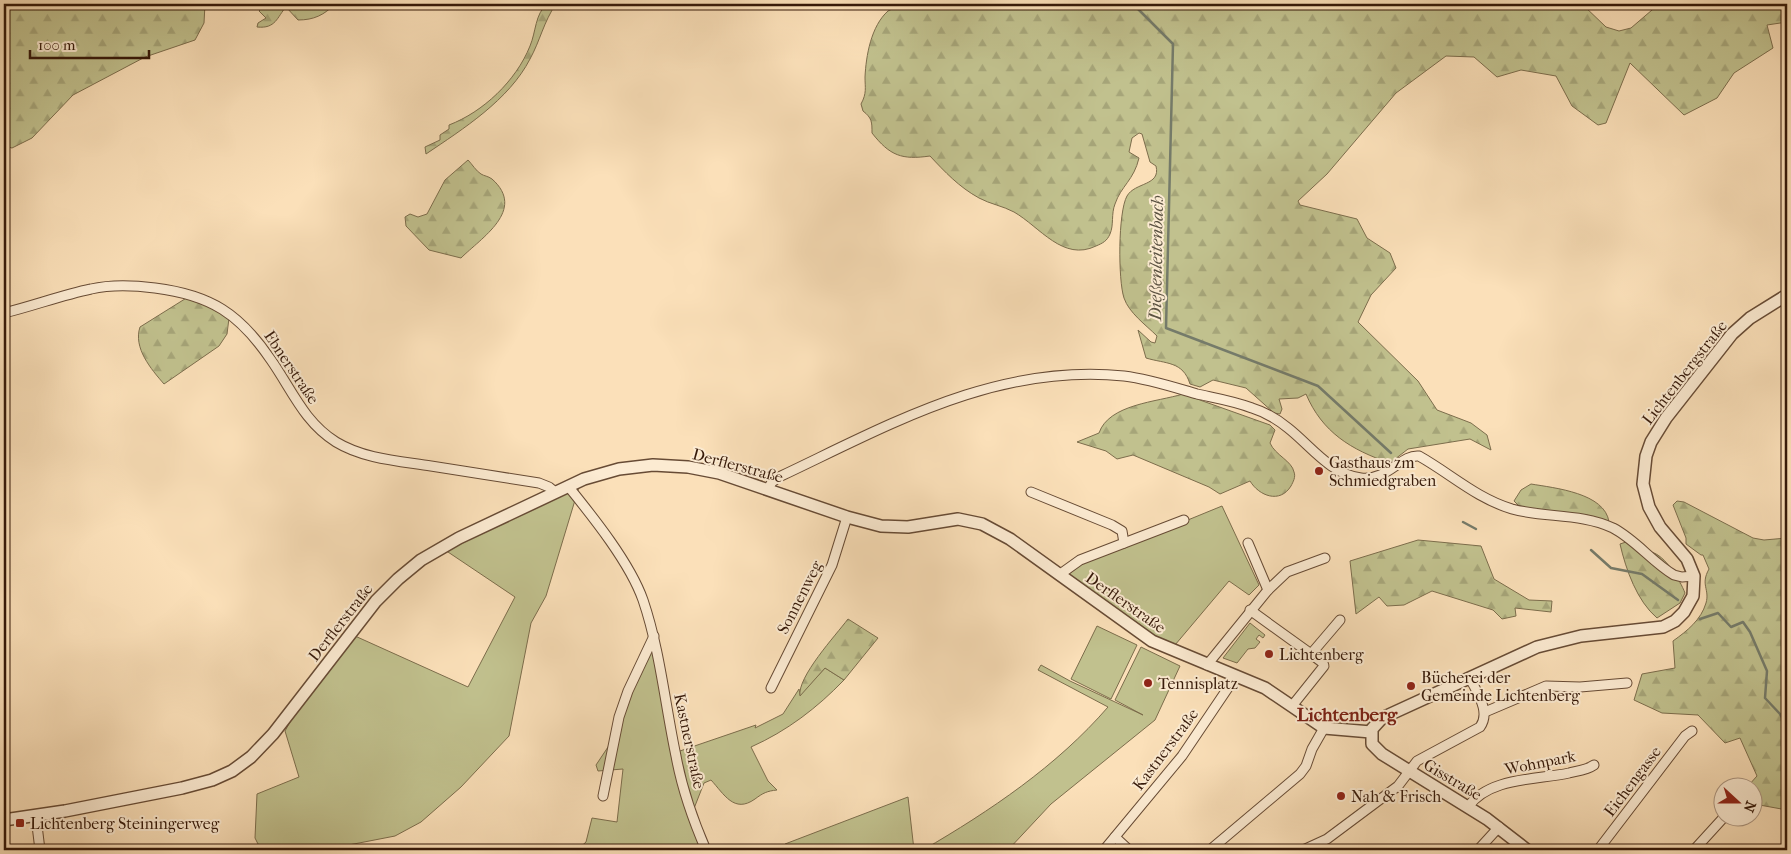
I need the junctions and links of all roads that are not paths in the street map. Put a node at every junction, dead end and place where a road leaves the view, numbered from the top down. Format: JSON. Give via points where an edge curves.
{"nodes":[{"id":1,"x":1787,"y":295,"type":"edge"},
{"id":2,"x":4,"y":313,"type":"edge"},
{"id":3,"x":568,"y":486,"type":"junction"},
{"id":4,"x":768,"y":489,"type":"junction"},
{"id":5,"x":555,"y":492,"type":"junction"},
{"id":6,"x":1031,"y":492,"type":"dead end"},
{"id":7,"x":848,"y":517,"type":"junction"},
{"id":8,"x":1184,"y":520,"type":"dead end"},
{"id":9,"x":1124,"y":543,"type":"junction"},
{"id":10,"x":1248,"y":543,"type":"dead end"},
{"id":11,"x":1324,"y":558,"type":"dead end"},
{"id":12,"x":1059,"y":575,"type":"junction"},
{"id":13,"x":1694,"y":576,"type":"junction"},
{"id":14,"x":1268,"y":590,"type":"junction"},
{"id":15,"x":1250,"y":610,"type":"junction"},
{"id":16,"x":1340,"y":620,"type":"dead end"},
{"id":17,"x":654,"y":636,"type":"junction"},
{"id":18,"x":1311,"y":654,"type":"junction"},
{"id":19,"x":1206,"y":665,"type":"junction"},
{"id":20,"x":1236,"y":676,"type":"junction"},
{"id":21,"x":1470,"y":678,"type":"junction"},
{"id":22,"x":1627,"y":683,"type":"dead end"},
{"id":23,"x":771,"y":688,"type":"dead end"},
{"id":24,"x":1292,"y":706,"type":"junction"},
{"id":25,"x":1485,"y":712,"type":"junction"},
{"id":26,"x":1324,"y":728,"type":"junction"},
{"id":27,"x":1692,"y":731,"type":"dead end"},
{"id":28,"x":1371,"y":732,"type":"junction"},
{"id":29,"x":1594,"y":764,"type":"dead end"},
{"id":30,"x":1409,"y":772,"type":"junction"},
{"id":31,"x":603,"y":796,"type":"dead end"},
{"id":32,"x":1468,"y":807,"type":"junction"},
{"id":33,"x":36,"y":816,"type":"junction"},
{"id":34,"x":4,"y":820,"type":"edge"},
{"id":35,"x":1716,"y":826,"type":"edge"},
{"id":36,"x":1499,"y":827,"type":"junction"},
{"id":37,"x":1115,"y":837,"type":"junction"},
{"id":38,"x":40,"y":850,"type":"edge"},
{"id":39,"x":706,"y":850,"type":"edge"},
{"id":40,"x":1104,"y":850,"type":"edge"},
{"id":41,"x":1129,"y":850,"type":"edge"},
{"id":42,"x":1210,"y":850,"type":"edge"},
{"id":43,"x":1303,"y":850,"type":"edge"},
{"id":44,"x":1478,"y":850,"type":"edge"},
{"id":45,"x":1527,"y":850,"type":"edge"},
{"id":46,"x":1598,"y":850,"type":"edge"},
{"id":47,"x":1694,"y":850,"type":"edge"}],
"edges":[{"from":1,"to":13,"type":"street","name":"Lichtenbergstraße","via":[[1750,318],[1732,334],[1666,418],[1648,448],[1643,478],[1649,507],[1660,527],[1687,559]]},
{"from":2,"to":5,"type":"street","name":"Ebnerstraße","via":[[90,289],[113,286],[142,286],[198,296],[219,306],[242,325],[271,361],[299,407],[339,444],[376,457],[539,483]]},
{"from":3,"to":4,"type":"street","name":"Derflerstraße","via":[[618,469],[670,465],[712,471]]},
{"from":3,"to":5,"type":"street","name":"Derflerstraße"},
{"from":3,"to":17,"type":"street","name":"Kastnerstraße","via":[[626,566],[642,598]]},
{"from":4,"to":7,"type":"street","name":"Derflerstraße"},
{"from":4,"to":13,"type":"street","via":[[781,476],[955,397],[1030,380],[1100,374],[1138,379],[1262,412],[1288,428],[1329,464],[1359,478],[1379,476],[1411,457],[1419,456],[1481,496],[1520,511],[1579,518],[1608,526],[1629,538],[1669,572],[1682,577]]},
{"from":5,"to":33,"type":"street","name":"Derflerstraße","via":[[439,549],[398,578],[376,601],[273,734],[232,771],[182,788]]},
{"from":6,"to":9,"type":"street","via":[[1112,525],[1122,531]]},
{"from":7,"to":12,"type":"street","name":"Derflerstraße","via":[[890,527],[952,519],[976,522],[1003,534]]},
{"from":7,"to":23,"type":"street","name":"Sonnenweg","via":[[832,565]]},
{"from":8,"to":9,"type":"street"},
{"from":9,"to":12,"type":"street","via":[[1080,560]]},
{"from":10,"to":14,"type":"street"},
{"from":11,"to":14,"type":"street","via":[[1287,572]]},
{"from":12,"to":19,"type":"street","name":"Derflerstraße","via":[[1145,638]]},
{"from":13,"to":21,"type":"street","via":[[1691,601],[1684,612],[1669,624],[1654,629],[1563,640],[1522,653]]},
{"from":14,"to":15,"type":"street"},
{"from":15,"to":18,"type":"street"},
{"from":15,"to":19,"type":"street"},
{"from":16,"to":18,"type":"street"},
{"from":17,"to":31,"type":"street","via":[[619,717]]},
{"from":17,"to":39,"type":"street","name":"Kastnerstraße","via":[[676,758],[692,818]]},
{"from":18,"to":24,"type":"street","via":[[1324,666]]},
{"from":19,"to":20,"type":"street","name":"Derflerstraße"},
{"from":20,"to":24,"type":"street","name":"Derflerstraße","via":[[1265,688]]},
{"from":20,"to":37,"type":"street","name":"Kastnerstraße","via":[[1182,756]]},
{"from":21,"to":25,"type":"street"},
{"from":21,"to":28,"type":"street","via":[[1382,718]]},
{"from":22,"to":25,"type":"street","via":[[1546,686]]},
{"from":24,"to":26,"type":"street","name":"Derflerstraße"},
{"from":25,"to":30,"type":"street","via":[[1484,722],[1477,730],[1417,761]]},
{"from":26,"to":28,"type":"street","name":"Derflerstraße"},
{"from":26,"to":42,"type":"street","via":[[1300,774]]},
{"from":27,"to":46,"type":"street","name":"Eichengasse"},
{"from":28,"to":30,"type":"street","name":"Gisstraße","via":[[1370,739],[1375,749]]},
{"from":29,"to":32,"type":"street","name":"Wohnpark","via":[[1586,769],[1498,786]]},
{"from":30,"to":32,"type":"street","name":"Gisstraße"},
{"from":30,"to":43,"type":"street","via":[[1398,786],[1327,839]]},
{"from":32,"to":36,"type":"street","name":"Gisstraße"},
{"from":33,"to":34,"type":"street","name":"Derflerstraße"},
{"from":33,"to":38,"type":"street"},
{"from":35,"to":47,"type":"street"},
{"from":36,"to":44,"type":"street"},
{"from":36,"to":45,"type":"street","name":"Gisstraße"},
{"from":37,"to":40,"type":"street","name":"Kastnerstraße"},
{"from":37,"to":41,"type":"street"}]}
